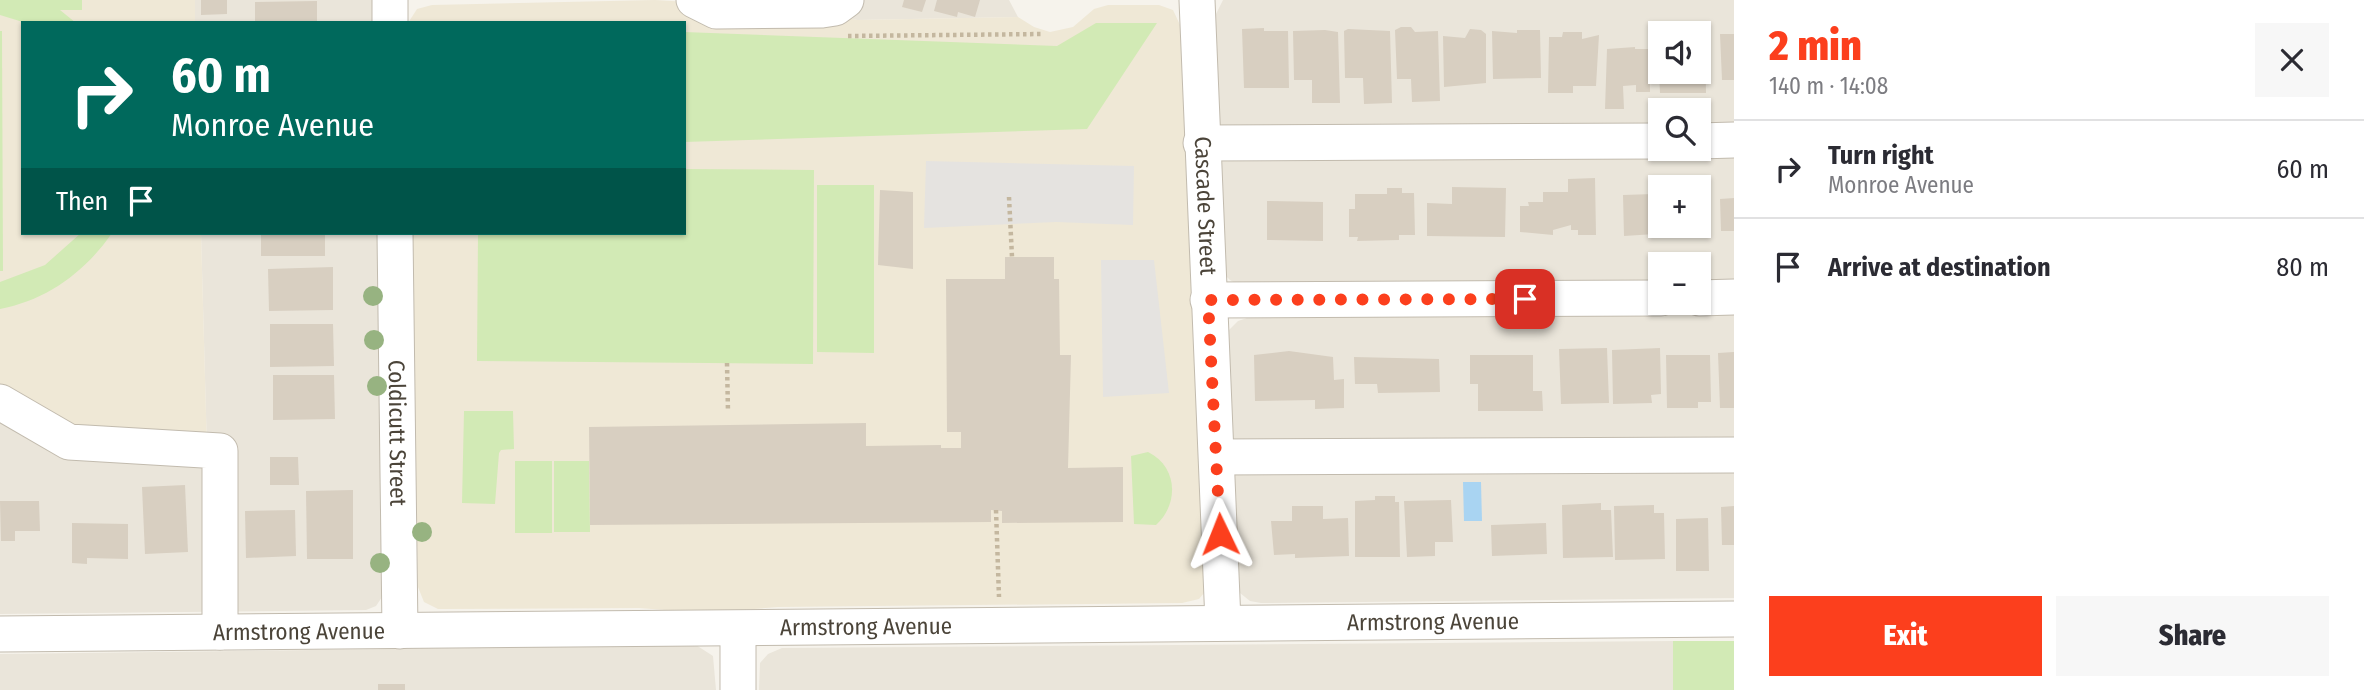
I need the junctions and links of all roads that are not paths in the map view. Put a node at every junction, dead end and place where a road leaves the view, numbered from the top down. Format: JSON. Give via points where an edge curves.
{"nodes":[{"id":1,"x":390,"y":0,"type":"edge"},
{"id":2,"x":694,"y":0,"type":"edge"},
{"id":3,"x":846,"y":0,"type":"edge"},
{"id":4,"x":1197,"y":0,"type":"edge"},
{"id":5,"x":390,"y":21,"type":"edge"},
{"id":6,"x":1734,"y":140,"type":"edge"},
{"id":7,"x":1648,"y":141,"type":"edge"},
{"id":8,"x":1711,"y":141,"type":"edge"},
{"id":9,"x":1201,"y":143,"type":"junction"},
{"id":10,"x":394,"y":235,"type":"edge"},
{"id":11,"x":1734,"y":297,"type":"edge"},
{"id":12,"x":1648,"y":298,"type":"edge"},
{"id":13,"x":1711,"y":298,"type":"edge"},
{"id":14,"x":1208,"y":300,"type":"junction"},
{"id":15,"x":0,"y":402,"type":"edge"},
{"id":16,"x":1734,"y":454,"type":"edge"},
{"id":17,"x":1217,"y":457,"type":"junction"},
{"id":18,"x":1734,"y":619,"type":"edge"},
{"id":19,"x":1223,"y":622,"type":"junction"},
{"id":20,"x":738,"y":629,"type":"junction"},
{"id":21,"x":400,"y":631,"type":"junction"},
{"id":22,"x":220,"y":632,"type":"junction"},
{"id":23,"x":0,"y":634,"type":"edge"},
{"id":24,"x":738,"y":690,"type":"edge"}],
"edges":[{"from":1,"to":5,"type":"street"},
{"from":2,"to":3,"type":"street","via":[[716,10],[822,10]]},
{"from":4,"to":9,"type":"street","name":"Cascade Street"},
{"from":6,"to":8,"type":"street"},
{"from":7,"to":9,"type":"street"},
{"from":9,"to":14,"type":"street","name":"Cascade Street"},
{"from":10,"to":21,"type":"street","name":"Coldicutt Street"},
{"from":11,"to":13,"type":"street"},
{"from":12,"to":14,"type":"street"},
{"from":14,"to":17,"type":"street","name":"Cascade Street"},
{"from":15,"to":22,"type":"street","via":[[69,442],[220,451]]},
{"from":16,"to":17,"type":"street"},
{"from":17,"to":19,"type":"street","name":"Cascade Street"},
{"from":18,"to":19,"type":"street","name":"Armstrong Avenue"},
{"from":19,"to":20,"type":"street","name":"Armstrong Avenue"},
{"from":20,"to":21,"type":"street","name":"Armstrong Avenue"},
{"from":20,"to":24,"type":"street"},
{"from":21,"to":22,"type":"street","name":"Armstrong Avenue"},
{"from":22,"to":23,"type":"street","name":"Armstrong Avenue"}]}
